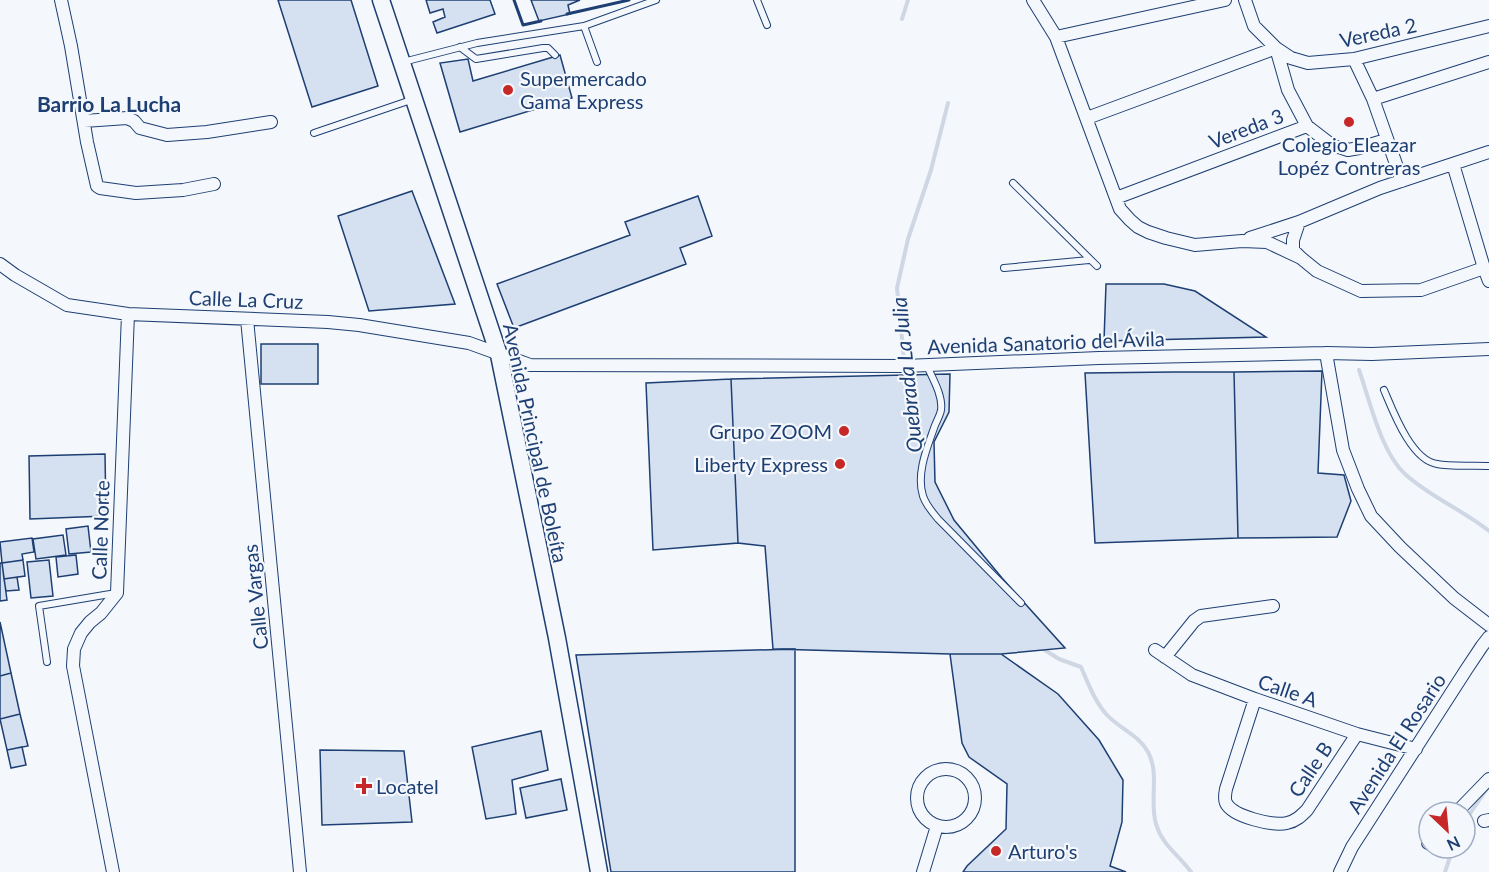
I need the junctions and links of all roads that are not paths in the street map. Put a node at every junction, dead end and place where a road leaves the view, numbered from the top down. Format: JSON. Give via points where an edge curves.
{"nodes":[{"id":1,"x":62,"y":0,"type":"edge"},
{"id":2,"x":381,"y":0,"type":"edge"},
{"id":3,"x":656,"y":0,"type":"edge"},
{"id":4,"x":757,"y":0,"type":"edge"},
{"id":5,"x":1033,"y":0,"type":"edge"},
{"id":6,"x":1225,"y":0,"type":"edge"},
{"id":7,"x":1245,"y":0,"type":"edge"},
{"id":8,"x":767,"y":25,"type":"dead end"},
{"id":9,"x":584,"y":26,"type":"junction"},
{"id":10,"x":1489,"y":26,"type":"edge"},
{"id":11,"x":1056,"y":37,"type":"junction"},
{"id":12,"x":460,"y":47,"type":"junction"},
{"id":13,"x":1276,"y":48,"type":"junction"},
{"id":14,"x":555,"y":55,"type":"dead end"},
{"id":15,"x":1354,"y":60,"type":"junction"},
{"id":16,"x":402,"y":62,"type":"junction"},
{"id":17,"x":597,"y":62,"type":"dead end"},
{"id":18,"x":1489,"y":62,"type":"edge"},
{"id":19,"x":414,"y":98,"type":"junction"},
{"id":20,"x":1373,"y":99,"type":"junction"},
{"id":21,"x":1087,"y":118,"type":"junction"},
{"id":22,"x":84,"y":121,"type":"junction"},
{"id":23,"x":271,"y":122,"type":"dead end"},
{"id":24,"x":1306,"y":126,"type":"junction"},
{"id":25,"x":314,"y":133,"type":"dead end"},
{"id":26,"x":1386,"y":140,"type":"junction"},
{"id":27,"x":1489,"y":152,"type":"edge"},
{"id":28,"x":1453,"y":164,"type":"junction"},
{"id":29,"x":1402,"y":181,"type":"junction"},
{"id":30,"x":1013,"y":183,"type":"dead end"},
{"id":31,"x":214,"y":184,"type":"dead end"},
{"id":32,"x":1116,"y":198,"type":"junction"},
{"id":33,"x":1299,"y":222,"type":"junction"},
{"id":34,"x":1242,"y":241,"type":"junction"},
{"id":35,"x":1301,"y":258,"type":"junction"},
{"id":36,"x":1089,"y":260,"type":"junction"},
{"id":37,"x":0,"y":264,"type":"edge"},
{"id":38,"x":1096,"y":266,"type":"dead end"},
{"id":39,"x":1004,"y":268,"type":"dead end"},
{"id":40,"x":1484,"y":268,"type":"junction"},
{"id":41,"x":1489,"y":281,"type":"edge"},
{"id":42,"x":128,"y":314,"type":"junction"},
{"id":43,"x":247,"y":319,"type":"junction"},
{"id":44,"x":1489,"y":349,"type":"edge"},
{"id":45,"x":1326,"y":353,"type":"junction"},
{"id":46,"x":499,"y":355,"type":"junction"},
{"id":47,"x":927,"y":365,"type":"junction"},
{"id":48,"x":1384,"y":390,"type":"dead end"},
{"id":49,"x":1489,"y":466,"type":"edge"},
{"id":50,"x":117,"y":592,"type":"junction"},
{"id":51,"x":1021,"y":603,"type":"dead end"},
{"id":52,"x":1273,"y":606,"type":"dead end"},
{"id":53,"x":1489,"y":625,"type":"edge"},
{"id":54,"x":1489,"y":637,"type":"edge"},
{"id":55,"x":47,"y":662,"type":"dead end"},
{"id":56,"x":1255,"y":699,"type":"junction"},
{"id":57,"x":1357,"y":734,"type":"junction"},
{"id":58,"x":1416,"y":749,"type":"junction"},
{"id":59,"x":1489,"y":778,"type":"edge"},
{"id":60,"x":1468,"y":800,"type":"edge"},
{"id":61,"x":937,"y":826,"type":"junction"},
{"id":62,"x":113,"y":872,"type":"edge"},
{"id":63,"x":300,"y":872,"type":"edge"},
{"id":64,"x":600,"y":872,"type":"edge"},
{"id":65,"x":923,"y":872,"type":"edge"},
{"id":66,"x":1340,"y":872,"type":"edge"}],
"edges":[{"from":1,"to":22,"type":"street"},
{"from":2,"to":16,"type":"street","name":"Avenida Principal de Boleíta"},
{"from":3,"to":9,"type":"lane"},
{"from":4,"to":8,"type":"lane"},
{"from":5,"to":11,"type":"street"},
{"from":6,"to":11,"type":"street"},
{"from":7,"to":13,"type":"street","name":"Vereda 2","via":[[1254,26]]},
{"from":9,"to":12,"type":"lane"},
{"from":9,"to":17,"type":"lane"},
{"from":10,"to":15,"type":"street","name":"Vereda 2"},
{"from":11,"to":21,"type":"street"},
{"from":12,"to":14,"type":"lane","via":[[479,59],[543,48]]},
{"from":12,"to":16,"type":"lane"},
{"from":13,"to":15,"type":"street","name":"Vereda 2","via":[[1308,63]]},
{"from":13,"to":21,"type":"street"},
{"from":13,"to":24,"type":"street","name":"Vereda 2","via":[[1288,90]]},
{"from":15,"to":20,"type":"street"},
{"from":16,"to":19,"type":"street","name":"Avenida Principal de Boleíta"},
{"from":18,"to":20,"type":"street"},
{"from":19,"to":25,"type":"lane"},
{"from":19,"to":46,"type":"street","name":"Avenida Principal de Boleíta"},
{"from":20,"to":26,"type":"street"},
{"from":21,"to":32,"type":"street"},
{"from":22,"to":23,"type":"street","via":[[127,118],[140,128],[167,135]]},
{"from":22,"to":31,"type":"street","via":[[100,188],[136,194]]},
{"from":24,"to":26,"type":"street","name":"Vereda 3","via":[[1333,146],[1348,150]]},
{"from":24,"to":32,"type":"street","name":"Vereda 3"},
{"from":26,"to":29,"type":"street"},
{"from":27,"to":28,"type":"street"},
{"from":28,"to":29,"type":"street"},
{"from":28,"to":40,"type":"street"},
{"from":29,"to":33,"type":"street"},
{"from":30,"to":36,"type":"lane"},
{"from":32,"to":34,"type":"street","via":[[1130,220],[1148,232],[1195,245]]},
{"from":33,"to":34,"type":"street"},
{"from":33,"to":35,"type":"street","via":[[1293,250]]},
{"from":34,"to":35,"type":"street","via":[[1267,242]]},
{"from":35,"to":40,"type":"street","via":[[1317,271],[1361,291],[1421,290]]},
{"from":36,"to":38,"type":"lane"},
{"from":36,"to":39,"type":"lane"},
{"from":37,"to":42,"type":"street","name":"Calle La Cruz","via":[[67,305]]},
{"from":40,"to":41,"type":"street"},
{"from":42,"to":43,"type":"street","name":"Calle La Cruz"},
{"from":42,"to":50,"type":"street","name":"Calle Norte"},
{"from":43,"to":46,"type":"street","name":"Calle La Cruz","via":[[359,325],[469,343]]},
{"from":43,"to":63,"type":"street","name":"Calle Vargas"},
{"from":44,"to":45,"type":"street","name":"Avenida Sanatorio del Ávila"},
{"from":45,"to":47,"type":"street","name":"Avenida Sanatorio del Ávila"},
{"from":45,"to":53,"type":"street","via":[[1343,450],[1371,516],[1454,598]]},
{"from":46,"to":47,"type":"street","name":"Avenida Sanatorio del Ávila","via":[[530,364]]},
{"from":46,"to":64,"type":"street","name":"Avenida Principal de Boleíta"},
{"from":47,"to":51,"type":"lane","via":[[940,397],[941,411],[923,466],[923,497],[938,519]]},
{"from":48,"to":49,"type":"lane","via":[[1407,437],[1425,459],[1436,464]]},
{"from":50,"to":55,"type":"lane","via":[[39,606]]},
{"from":50,"to":62,"type":"street","name":"Calle Norte","via":[[81,633],[74,649],[73,666]]},
{"from":52,"to":56,"type":"street","name":"Calle A","via":[[1201,616],[1160,654],[1192,675]]},
{"from":54,"to":58,"type":"street","name":"Avenida El Rosario"},
{"from":56,"to":57,"type":"street","name":"Calle A"},
{"from":56,"to":57,"type":"street","name":"Calle B","via":[[1226,789],[1227,805],[1241,816],[1279,824],[1300,817]]},
{"from":57,"to":58,"type":"street","name":"Calle A"},
{"from":58,"to":66,"type":"street","name":"Avenida El Rosario"},
{"from":59,"to":60,"type":"street"},
{"from":61,"to":61,"type":"street","via":[[957,825],[973,810],[975,790],[958,771],[941,769],[929,774],[918,790],[920,811]]},
{"from":61,"to":65,"type":"street"}]}
